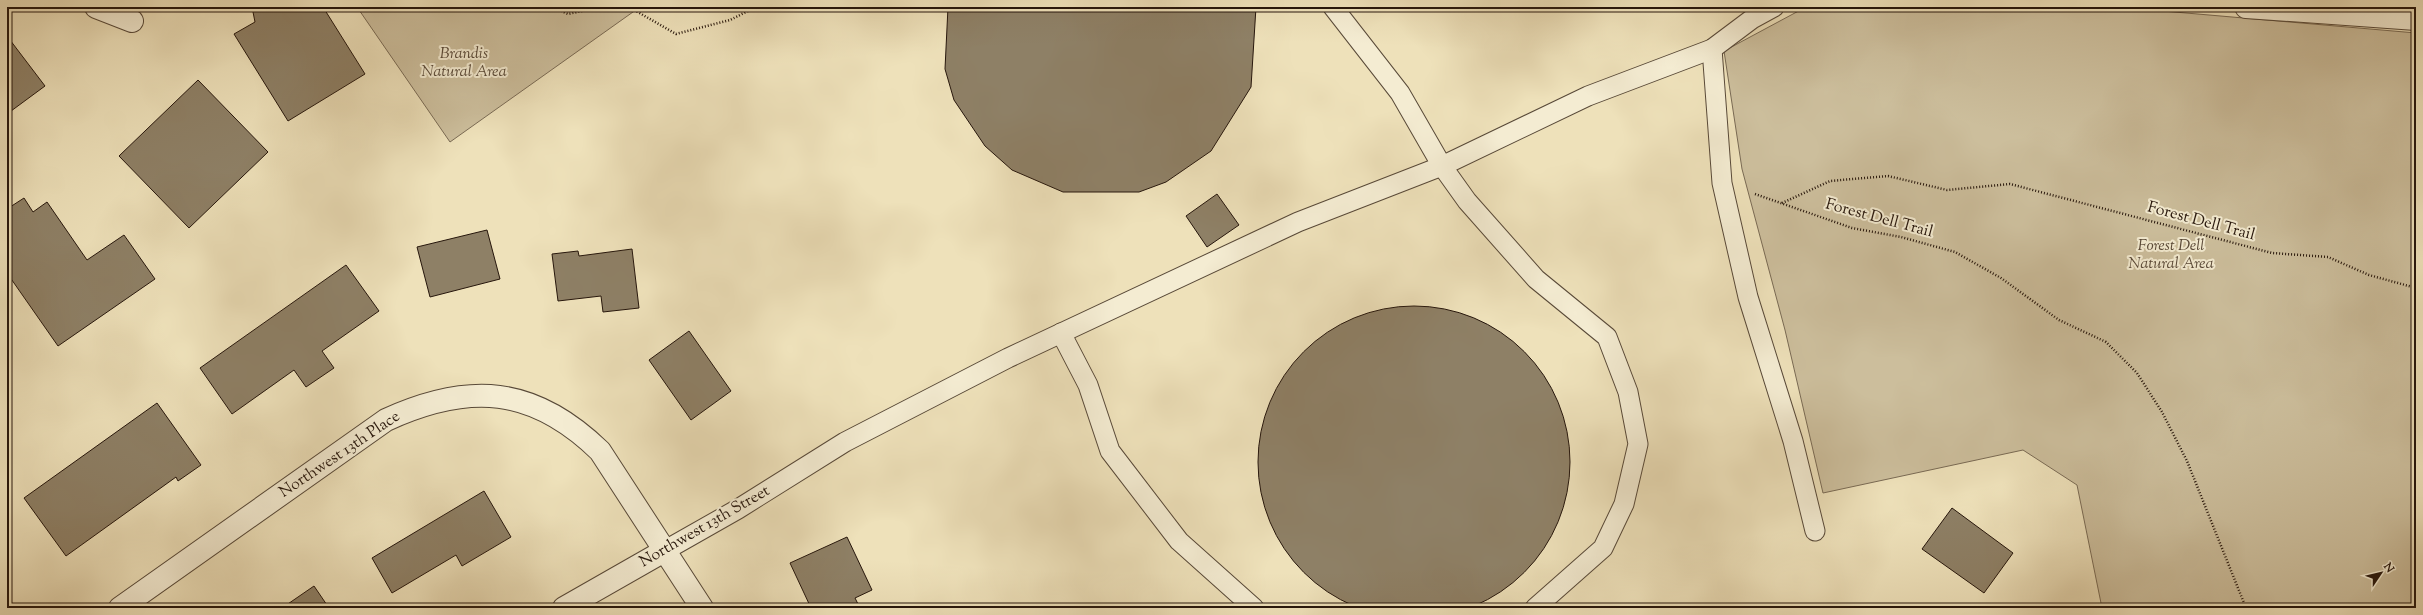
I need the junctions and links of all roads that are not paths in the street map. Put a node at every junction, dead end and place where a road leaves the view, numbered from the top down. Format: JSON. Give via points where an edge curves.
{"nodes":[{"id":1,"x":96,"y":7,"type":"edge"},
{"id":2,"x":1333,"y":7,"type":"edge"},
{"id":3,"x":1774,"y":7,"type":"edge"},
{"id":4,"x":2246,"y":7,"type":"edge"},
{"id":5,"x":2416,"y":19,"type":"edge"},
{"id":6,"x":132,"y":20,"type":"dead end"},
{"id":7,"x":1712,"y":49,"type":"junction"},
{"id":8,"x":1442,"y":166,"type":"junction"},
{"id":9,"x":1061,"y":333,"type":"junction"},
{"id":10,"x":1815,"y":531,"type":"dead end"},
{"id":11,"x":664,"y":552,"type":"junction"},
{"id":12,"x":120,"y":608,"type":"edge"},
{"id":13,"x":564,"y":608,"type":"edge"},
{"id":14,"x":702,"y":608,"type":"edge"},
{"id":15,"x":1254,"y":608,"type":"edge"},
{"id":16,"x":1535,"y":608,"type":"edge"}],
"edges":[{"from":1,"to":6,"type":"street"},
{"from":2,"to":8,"type":"lane","via":[[1400,93]]},
{"from":3,"to":7,"type":"lane","via":[[1752,19]]},
{"from":4,"to":5,"type":"street"},
{"from":7,"to":8,"type":"lane","name":"Northwest 13th Street","via":[[1588,96]]},
{"from":7,"to":10,"type":"lane","via":[[1722,183],[1748,297],[1793,442]]},
{"from":8,"to":9,"type":"lane","name":"Northwest 13th Street","via":[[1298,222]]},
{"from":8,"to":16,"type":"lane","via":[[1467,201],[1536,279],[1607,337],[1628,392],[1638,444],[1624,504],[1603,548]]},
{"from":9,"to":11,"type":"lane","name":"Northwest 13th Street","via":[[845,442]]},
{"from":9,"to":15,"type":"lane","via":[[1088,385],[1110,451],[1179,541]]},
{"from":11,"to":12,"type":"street","name":"Northwest 13th Place","via":[[600,451],[578,430],[540,407],[496,395],[464,395],[416,406],[386,420]]},
{"from":11,"to":13,"type":"street","name":"Northwest 13th Street"},
{"from":11,"to":14,"type":"street","name":"Northwest 13th Place"}]}
